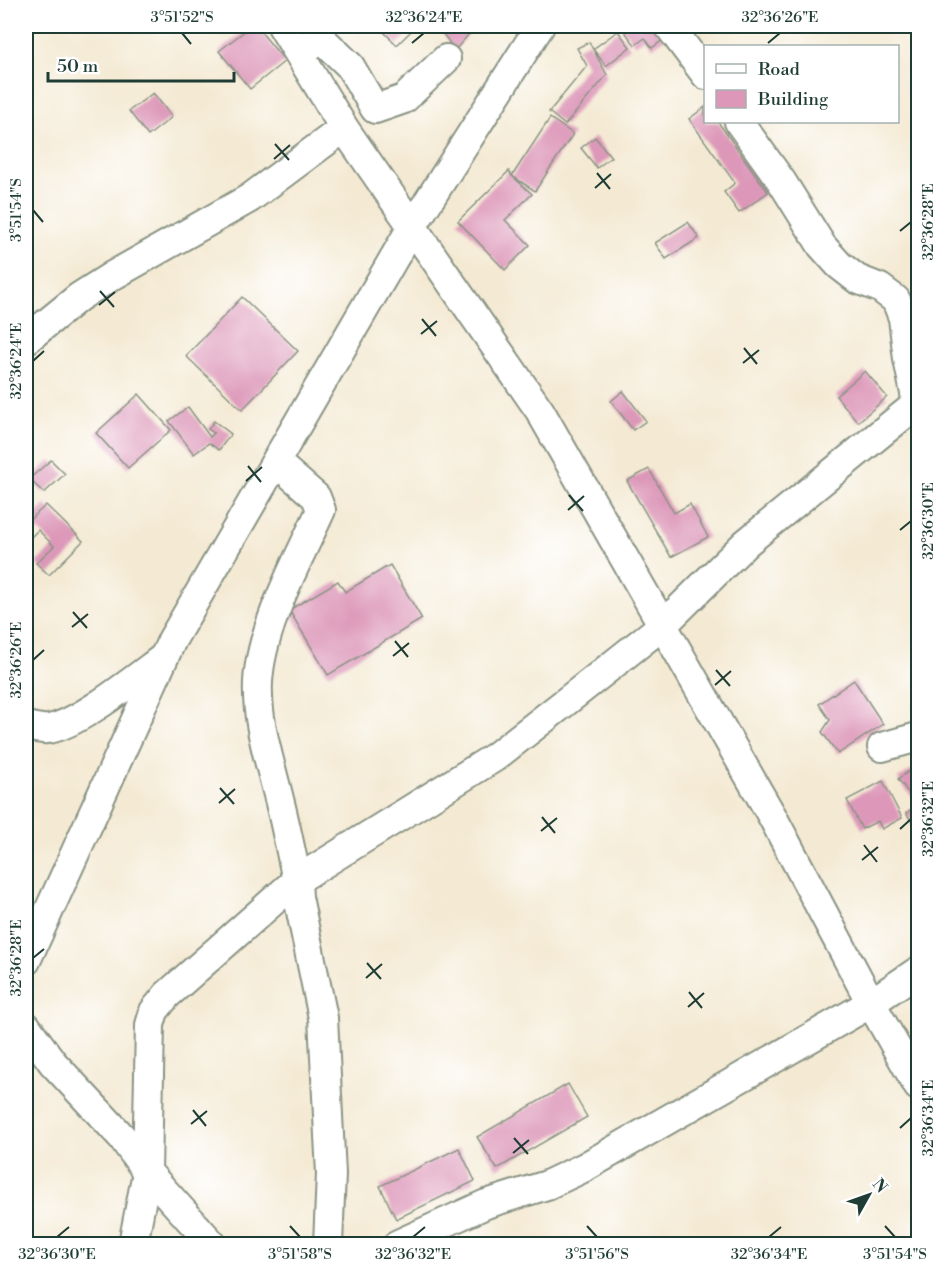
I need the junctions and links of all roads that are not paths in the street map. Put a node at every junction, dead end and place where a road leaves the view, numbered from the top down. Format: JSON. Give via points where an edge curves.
{"nodes":[{"id":1,"x":540,"y":26,"type":"edge"},
{"id":2,"x":669,"y":26,"type":"edge"},
{"id":3,"x":289,"y":36,"type":"edge"},
{"id":4,"x":446,"y":59,"type":"dead end"},
{"id":5,"x":704,"y":74,"type":"edge"},
{"id":6,"x":740,"y":123,"type":"edge"},
{"id":7,"x":344,"y":128,"type":"junction"},
{"id":8,"x":412,"y":227,"type":"junction"},
{"id":9,"x":26,"y":340,"type":"edge"},
{"id":10,"x":918,"y":405,"type":"edge"},
{"id":11,"x":276,"y":463,"type":"junction"},
{"id":12,"x":663,"y":625,"type":"junction"},
{"id":13,"x":164,"y":657,"type":"junction"},
{"id":14,"x":26,"y":726,"type":"edge"},
{"id":15,"x":918,"y":737,"type":"edge"},
{"id":16,"x":882,"y":747,"type":"dead end"},
{"id":17,"x":297,"y":880,"type":"junction"},
{"id":18,"x":26,"y":961,"type":"edge"},
{"id":19,"x":918,"y":971,"type":"edge"},
{"id":20,"x":871,"y":1003,"type":"junction"},
{"id":21,"x":26,"y":1026,"type":"edge"},
{"id":22,"x":918,"y":1086,"type":"edge"},
{"id":23,"x":147,"y":1172,"type":"junction"},
{"id":24,"x":133,"y":1245,"type":"edge"},
{"id":25,"x":212,"y":1245,"type":"edge"},
{"id":26,"x":328,"y":1245,"type":"edge"},
{"id":27,"x":399,"y":1245,"type":"edge"}],
"edges":[{"from":1,"to":8,"type":"street"},
{"from":2,"to":5,"type":"street"},
{"from":3,"to":4,"type":"street","via":[[325,42],[350,66],[375,109],[404,99]]},
{"from":3,"to":7,"type":"street"},
{"from":6,"to":10,"type":"street","via":[[833,259],[857,279],[896,300],[903,318]]},
{"from":7,"to":8,"type":"street"},
{"from":7,"to":9,"type":"street","via":[[250,198],[79,297]]},
{"from":8,"to":11,"type":"street"},
{"from":8,"to":12,"type":"street","via":[[540,411]]},
{"from":10,"to":12,"type":"street","via":[[746,543]]},
{"from":11,"to":13,"type":"street"},
{"from":11,"to":17,"type":"street","via":[[316,497],[321,510],[279,602],[266,638],[258,682],[260,716]]},
{"from":12,"to":17,"type":"street","via":[[495,757]]},
{"from":12,"to":20,"type":"street","via":[[772,816]]},
{"from":13,"to":14,"type":"street","via":[[63,725],[47,729]]},
{"from":13,"to":18,"type":"street"},
{"from":15,"to":16,"type":"street"},
{"from":17,"to":23,"type":"street","via":[[167,995],[154,1011],[150,1025]]},
{"from":17,"to":26,"type":"street","via":[[323,1018],[331,1174]]},
{"from":19,"to":20,"type":"street"},
{"from":20,"to":22,"type":"street"},
{"from":20,"to":27,"type":"street","via":[[585,1167],[547,1185],[486,1204]]},
{"from":21,"to":23,"type":"street","via":[[53,1063],[122,1137]]},
{"from":23,"to":24,"type":"street"},
{"from":23,"to":25,"type":"street"}]}
